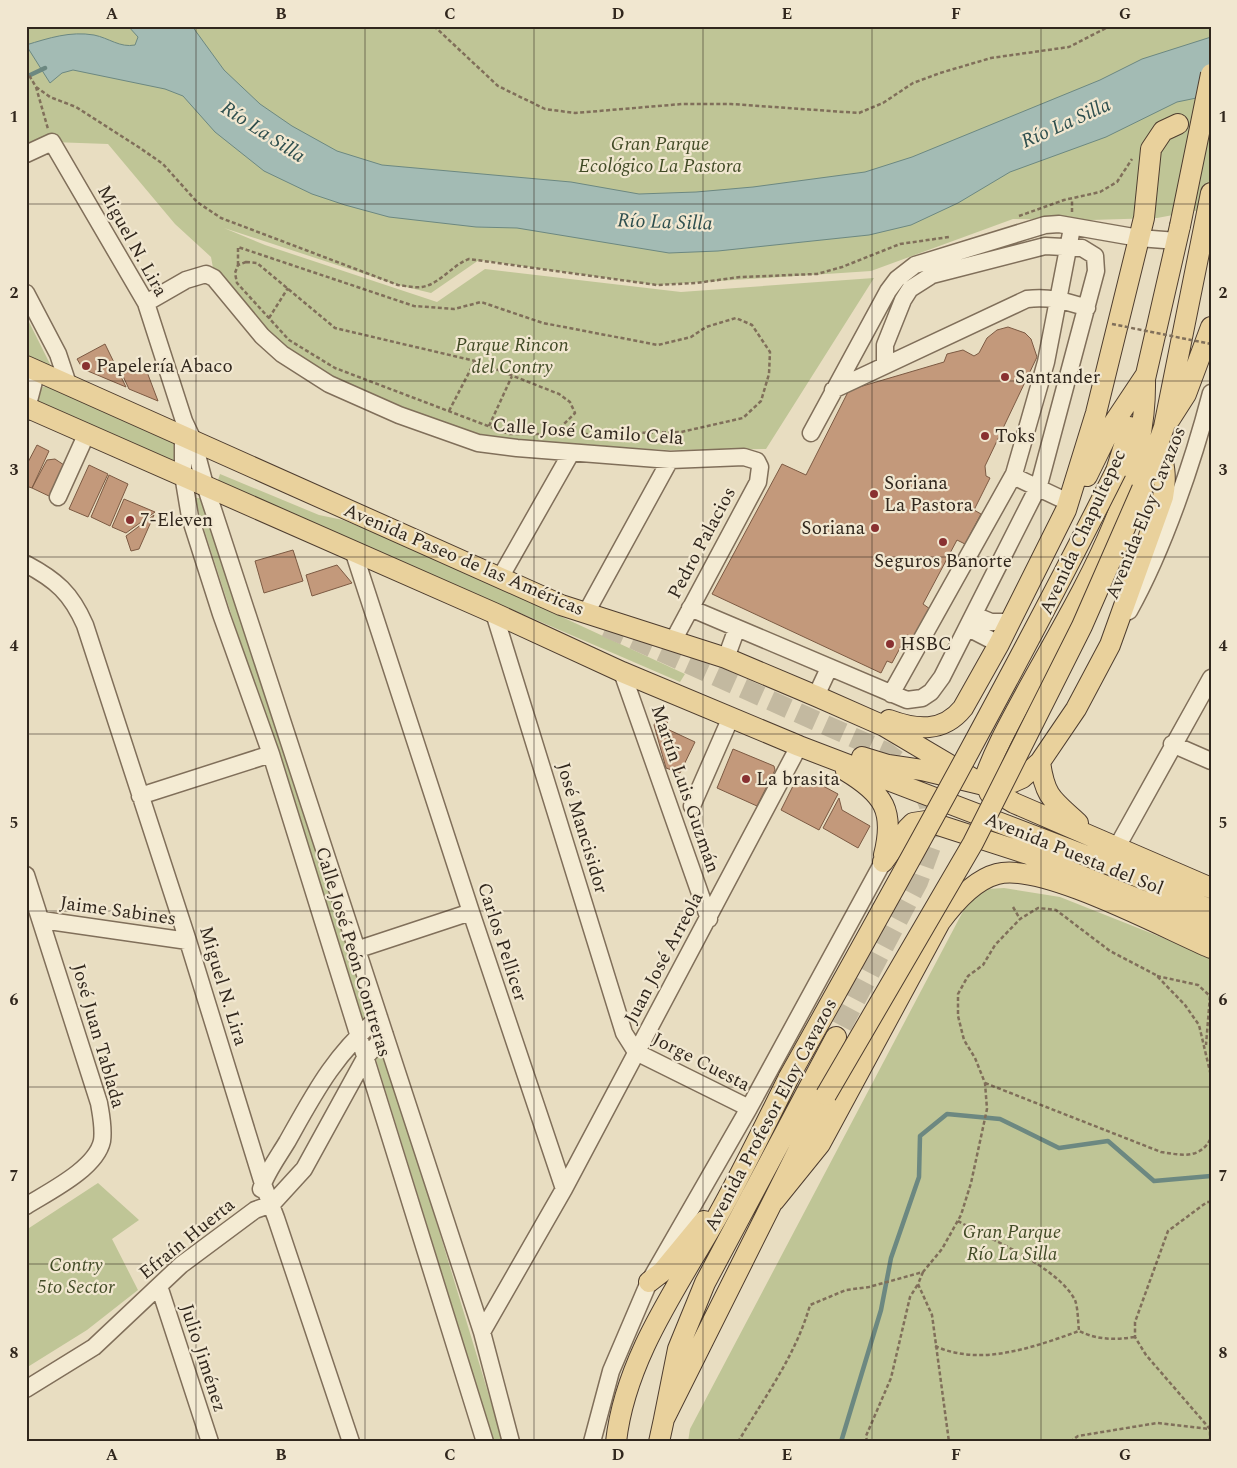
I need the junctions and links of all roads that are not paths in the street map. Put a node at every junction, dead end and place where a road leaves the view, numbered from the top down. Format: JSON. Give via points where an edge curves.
{"nodes":[{"id":1,"x":1211,"y":74,"type":"edge"},
{"id":2,"x":1178,"y":124,"type":"dead end"},
{"id":3,"x":26,"y":154,"type":"edge"},
{"id":4,"x":1211,"y":193,"type":"edge"},
{"id":5,"x":1072,"y":228,"type":"junction"},
{"id":6,"x":1178,"y":233,"type":"junction"},
{"id":7,"x":1139,"y":238,"type":"junction"},
{"id":8,"x":1068,"y":247,"type":"junction"},
{"id":9,"x":26,"y":293,"type":"edge"},
{"id":10,"x":1058,"y":299,"type":"junction"},
{"id":11,"x":146,"y":302,"type":"junction"},
{"id":12,"x":1087,"y":308,"type":"junction"},
{"id":13,"x":1211,"y":327,"type":"edge"},
{"id":14,"x":885,"y":364,"type":"junction"},
{"id":15,"x":32,"y":368,"type":"edge"},
{"id":16,"x":1146,"y":378,"type":"junction"},
{"id":17,"x":68,"y":384,"type":"junction"},
{"id":18,"x":833,"y":390,"type":"junction"},
{"id":19,"x":1211,"y":393,"type":"edge"},
{"id":20,"x":27,"y":409,"type":"edge"},
{"id":21,"x":186,"y":432,"type":"junction"},
{"id":22,"x":811,"y":433,"type":"dead end"},
{"id":23,"x":86,"y":434,"type":"junction"},
{"id":24,"x":1161,"y":435,"type":"junction"},
{"id":25,"x":571,"y":453,"type":"junction"},
{"id":26,"x":670,"y":460,"type":"junction"},
{"id":27,"x":757,"y":461,"type":"joint"},
{"id":28,"x":183,"y":475,"type":"junction"},
{"id":29,"x":1013,"y":476,"type":"junction"},
{"id":30,"x":205,"y":484,"type":"junction"},
{"id":31,"x":1037,"y":488,"type":"junction"},
{"id":32,"x":58,"y":497,"type":"dead end"},
{"id":33,"x":1069,"y":501,"type":"junction"},
{"id":34,"x":353,"y":550,"type":"junction"},
{"id":35,"x":26,"y":564,"type":"edge"},
{"id":36,"x":500,"y":578,"type":"junction"},
{"id":37,"x":690,"y":608,"type":"junction"},
{"id":38,"x":494,"y":613,"type":"junction"},
{"id":39,"x":586,"y":613,"type":"junction"},
{"id":40,"x":971,"y":621,"type":"junction"},
{"id":41,"x":1009,"y":622,"type":"junction"},
{"id":42,"x":737,"y":628,"type":"junction"},
{"id":43,"x":674,"y":642,"type":"junction"},
{"id":44,"x":999,"y":644,"type":"junction"},
{"id":45,"x":1110,"y":645,"type":"junction"},
{"id":46,"x":726,"y":658,"type":"junction"},
{"id":47,"x":829,"y":668,"type":"junction"},
{"id":48,"x":622,"y":672,"type":"junction"},
{"id":49,"x":1211,"y":678,"type":"edge"},
{"id":50,"x":891,"y":694,"type":"junction"},
{"id":51,"x":824,"y":700,"type":"junction"},
{"id":52,"x":728,"y":716,"type":"junction"},
{"id":53,"x":884,"y":726,"type":"junction"},
{"id":54,"x":1172,"y":744,"type":"junction"},
{"id":55,"x":807,"y":749,"type":"junction"},
{"id":56,"x":271,"y":754,"type":"junction"},
{"id":57,"x":873,"y":761,"type":"junction"},
{"id":58,"x":1211,"y":761,"type":"edge"},
{"id":59,"x":1040,"y":762,"type":"junction"},
{"id":60,"x":937,"y":774,"type":"junction"},
{"id":61,"x":886,"y":779,"type":"junction"},
{"id":62,"x":984,"y":785,"type":"junction"},
{"id":63,"x":140,"y":796,"type":"junction"},
{"id":64,"x":941,"y":798,"type":"junction"},
{"id":65,"x":692,"y":806,"type":"dead end"},
{"id":66,"x":991,"y":806,"type":"joint"},
{"id":67,"x":1014,"y":830,"type":"junction"},
{"id":68,"x":960,"y":831,"type":"junction"},
{"id":69,"x":1089,"y":833,"type":"junction"},
{"id":70,"x":1117,"y":846,"type":"junction"},
{"id":71,"x":883,"y":862,"type":"junction"},
{"id":72,"x":28,"y":884,"type":"edge"},
{"id":73,"x":1211,"y":888,"type":"edge"},
{"id":74,"x":962,"y":898,"type":"junction"},
{"id":75,"x":1211,"y":910,"type":"edge"},
{"id":76,"x":470,"y":912,"type":"junction"},
{"id":77,"x":709,"y":919,"type":"junction"},
{"id":78,"x":42,"y":920,"type":"junction"},
{"id":79,"x":1211,"y":929,"type":"edge"},
{"id":80,"x":188,"y":941,"type":"junction"},
{"id":81,"x":1211,"y":948,"type":"edge"},
{"id":82,"x":356,"y":950,"type":"junction"},
{"id":83,"x":379,"y":1017,"type":"junction"},
{"id":84,"x":358,"y":1035,"type":"junction"},
{"id":85,"x":385,"y":1035,"type":"junction"},
{"id":86,"x":836,"y":1037,"type":"tunnel mouth"},
{"id":87,"x":636,"y":1052,"type":"junction"},
{"id":88,"x":365,"y":1058,"type":"junction"},
{"id":89,"x":749,"y":1108,"type":"junction"},
{"id":90,"x":263,"y":1184,"type":"junction"},
{"id":91,"x":564,"y":1189,"type":"junction"},
{"id":92,"x":731,"y":1192,"type":"junction"},
{"id":93,"x":774,"y":1201,"type":"junction"},
{"id":94,"x":272,"y":1204,"type":"junction"},
{"id":95,"x":26,"y":1206,"type":"edge"},
{"id":96,"x":255,"y":1210,"type":"junction"},
{"id":97,"x":649,"y":1282,"type":"junction"},
{"id":98,"x":159,"y":1286,"type":"junction"},
{"id":99,"x":482,"y":1332,"type":"junction"},
{"id":100,"x":26,"y":1389,"type":"edge"},
{"id":101,"x":664,"y":1419,"type":"junction"},
{"id":102,"x":210,"y":1442,"type":"edge"},
{"id":103,"x":351,"y":1442,"type":"edge"},
{"id":104,"x":485,"y":1442,"type":"edge"},
{"id":105,"x":512,"y":1442,"type":"edge"},
{"id":106,"x":592,"y":1442,"type":"edge"},
{"id":107,"x":616,"y":1442,"type":"edge"},
{"id":108,"x":659,"y":1442,"type":"edge"}],
"edges":[{"from":1,"to":6,"type":"main road","name":"Avenida Chapultepec","bridge":true},
{"from":2,"to":7,"type":"main road","via":[[1164,131],[1152,149]]},
{"from":3,"to":11,"type":"street","name":"Miguel N. Lira","via":[[52,142]]},
{"from":4,"to":24,"type":"main road","name":"Avenida Chapultepec"},
{"from":5,"to":7,"type":"street"},
{"from":5,"to":8,"type":"street"},
{"from":5,"to":18,"type":"street","via":[[1059,224],[1031,228],[906,270],[888,290]]},
{"from":6,"to":7,"type":"street"},
{"from":6,"to":16,"type":"main road","name":"Avenida Chapultepec"},
{"from":7,"to":33,"type":"main road","via":[[1096,413]]},
{"from":8,"to":10,"type":"street"},
{"from":8,"to":12,"type":"street","via":[[1090,252],[1096,261]]},
{"from":8,"to":14,"type":"street","via":[[1032,248],[923,280],[910,289],[903,300],[885,345]]},
{"from":9,"to":17,"type":"street","via":[[58,354]]},
{"from":10,"to":12,"type":"street"},
{"from":10,"to":14,"type":"street","via":[[1027,299]]},
{"from":10,"to":29,"type":"street","via":[[1046,362]]},
{"from":11,"to":21,"type":"street","name":"Miguel N. Lira"},
{"from":11,"to":25,"type":"street","name":"Calle José Camilo Cela","via":[[186,280],[206,274],[214,278],[262,336],[329,384],[400,415],[478,443]]},
{"from":12,"to":31,"type":"street"},
{"from":13,"to":24,"type":"main road","via":[[1186,394]]},
{"from":14,"to":18,"type":"street"},
{"from":15,"to":17,"type":"main road","name":"Avenida Paseo de las Américas"},
{"from":15,"to":20,"type":"street"},
{"from":16,"to":33,"type":"main road","via":[[1111,427],[1079,491]]},
{"from":16,"to":62,"type":"main road","via":[[1142,429],[1123,498],[1090,576],[998,746]]},
{"from":16,"to":64,"type":"main road","name":"Avenida Chapultepec","bridge":true,"via":[[1116,471],[1046,611]]},
{"from":17,"to":21,"type":"main road","name":"Avenida Paseo de las Américas"},
{"from":18,"to":22,"type":"street"},
{"from":19,"to":45,"type":"street","name":"Avenida Eloy Cavazos","via":[[1187,468],[1140,591]]},
{"from":20,"to":23,"type":"main road","name":"Avenida Paseo de las Américas"},
{"from":21,"to":28,"type":"street","name":"Calle José Peón Contreras"},
{"from":21,"to":30,"type":"street","name":"Calle José Peón Contreras"},
{"from":21,"to":36,"type":"main road","name":"Avenida Paseo de las Américas"},
{"from":23,"to":28,"type":"main road","name":"Avenida Paseo de las Américas"},
{"from":23,"to":32,"type":"street"},
{"from":24,"to":45,"type":"main road","via":[[1166,482],[1163,497]]},
{"from":24,"to":66,"type":"main road","name":"Avenida Chapultepec","bridge":true,"via":[[1142,488],[1082,626]]},
{"from":25,"to":26,"type":"street","name":"Calle José Camilo Cela"},
{"from":25,"to":36,"type":"street"},
{"from":26,"to":27,"type":"street","name":"Calle José Camilo Cela","via":[[744,457]]},
{"from":26,"to":39,"type":"street"},
{"from":27,"to":37,"type":"street","name":"Pedro Palacios","via":[[760,468],[758,482]]},
{"from":28,"to":30,"type":"main road","name":"Avenida Paseo de las Américas"},
{"from":28,"to":56,"type":"street","name":"Calle José Peón Contreras","via":[[190,517]]},
{"from":29,"to":31,"type":"street"},
{"from":29,"to":50,"type":"street"},
{"from":30,"to":34,"type":"main road","name":"Avenida Paseo de las Américas"},
{"from":30,"to":82,"type":"street","name":"Calle José Peón Contreras"},
{"from":31,"to":33,"type":"street"},
{"from":31,"to":40,"type":"street"},
{"from":33,"to":41,"type":"main road"},
{"from":34,"to":38,"type":"main road","name":"Avenida Paseo de las Américas"},
{"from":34,"to":76,"type":"street","name":"Carlos Pellicer"},
{"from":35,"to":63,"type":"street","name":"Miguel N. Lira","via":[[46,575],[76,604]]},
{"from":36,"to":39,"type":"main road","name":"Avenida Paseo de las Américas"},
{"from":37,"to":42,"type":"street"},
{"from":37,"to":43,"type":"street","name":"Pedro Palacios"},
{"from":38,"to":48,"type":"main road","name":"Avenida Paseo de las Américas"},
{"from":38,"to":87,"type":"street","name":"José Mancisidor","via":[[624,1034]]},
{"from":39,"to":43,"type":"main road","name":"Avenida Paseo de las Américas"},
{"from":40,"to":41,"type":"street"},
{"from":40,"to":44,"type":"street"},
{"from":40,"to":50,"type":"street","via":[[931,692],[922,698],[907,700]]},
{"from":41,"to":44,"type":"main road"},
{"from":42,"to":46,"type":"street"},
{"from":42,"to":47,"type":"street"},
{"from":43,"to":46,"type":"main road","name":"Avenida Paseo de las Américas"},
{"from":44,"to":51,"type":"main road","via":[[963,708],[940,726],[910,727]]},
{"from":45,"to":59,"type":"main road","via":[[1076,709]]},
{"from":46,"to":51,"type":"main road","name":"Avenida Paseo de las Américas"},
{"from":47,"to":50,"type":"street"},
{"from":47,"to":51,"type":"street"},
{"from":48,"to":52,"type":"main road","name":"Avenida Paseo de las Américas"},
{"from":48,"to":77,"type":"street","name":"Martín Luis Guzmán"},
{"from":49,"to":54,"type":"street"},
{"from":51,"to":53,"type":"main road","name":"Avenida Paseo de las Américas"},
{"from":52,"to":55,"type":"main road","name":"Avenida Paseo de las Américas"},
{"from":52,"to":57,"type":"main road","via":[[739,713],[769,720]]},
{"from":52,"to":65,"type":"street"},
{"from":53,"to":57,"type":"main road","via":[[894,736],[895,746],[889,756]]},
{"from":53,"to":62,"type":"main road","name":"Avenida Paseo de las Américas"},
{"from":54,"to":58,"type":"street"},
{"from":54,"to":70,"type":"street"},
{"from":55,"to":61,"type":"main road","name":"Avenida Paseo de las Américas"},
{"from":55,"to":71,"type":"main road","via":[[864,783],[886,808],[890,828]]},
{"from":55,"to":77,"type":"street","name":"Juan José Arreola"},
{"from":56,"to":63,"type":"street"},
{"from":56,"to":84,"type":"street","name":"Calle José Peón Contreras"},
{"from":57,"to":60,"type":"main road"},
{"from":59,"to":62,"type":"main road","via":[[1013,782]]},
{"from":59,"to":69,"type":"main road","via":[[1042,782],[1052,800]]},
{"from":60,"to":61,"type":"main road","via":[[922,778]]},
{"from":60,"to":62,"type":"main road"},
{"from":61,"to":64,"type":"main road","name":"Avenida Paseo de las Américas"},
{"from":62,"to":67,"type":"main road"},
{"from":62,"to":69,"type":"main road","name":"Avenida Puesta del Sol","via":[[1014,802]]},
{"from":63,"to":80,"type":"street","name":"Miguel N. Lira"},
{"from":64,"to":67,"type":"main road","name":"Avenida Puesta del Sol"},
{"from":64,"to":92,"type":"main road","name":"Avenida Profesor Eloy Cavazos","bridge":true,"via":[[789,1077]]},
{"from":66,"to":93,"type":"main road","name":"Avenida Profesor Eloy Cavazos","bridge":true,"via":[[826,1095]]},
{"from":67,"to":75,"type":"main road","name":"Avenida Puesta del Sol","via":[[1118,868]]},
{"from":68,"to":71,"type":"main road","via":[[926,822],[913,823]]},
{"from":68,"to":74,"type":"main road","via":[[968,856],[967,881]]},
{"from":68,"to":79,"type":"main road","via":[[1028,854]]},
{"from":69,"to":70,"type":"main road","name":"Avenida Puesta del Sol"},
{"from":70,"to":73,"type":"main road","name":"Avenida Puesta del Sol"},
{"from":71,"to":89,"type":"street"},
{"from":72,"to":78,"type":"street","name":"José Juan Tablada"},
{"from":74,"to":81,"type":"main road","via":[[984,879],[997,874],[1023,872],[1080,890]]},
{"from":74,"to":93,"type":"main road","via":[[950,908],[928,940],[820,1144]]},
{"from":76,"to":82,"type":"street"},
{"from":76,"to":91,"type":"street","name":"Carlos Pellicer"},
{"from":77,"to":87,"type":"street","name":"Juan José Arreola"},
{"from":78,"to":80,"type":"street","name":"Jaime Sabines"},
{"from":78,"to":95,"type":"street","name":"José Juan Tablada","via":[[99,1102],[103,1127],[101,1143],[81,1170]]},
{"from":80,"to":90,"type":"street","name":"Miguel N. Lira"},
{"from":82,"to":83,"type":"street","name":"Calle José Peón Contreras"},
{"from":83,"to":84,"type":"street","name":"Efraín Huerta"},
{"from":83,"to":85,"type":"street","name":"Calle José Peón Contreras"},
{"from":84,"to":88,"type":"street","name":"Calle José Peón Contreras"},
{"from":84,"to":90,"type":"street","name":"Efraín Huerta","via":[[322,1082]]},
{"from":85,"to":88,"type":"street","name":"Efraín Huerta"},
{"from":85,"to":99,"type":"street","name":"Calle José Peón Contreras"},
{"from":86,"to":101,"type":"main road","via":[[705,1283],[678,1349]]},
{"from":87,"to":89,"type":"street","name":"Jorge Cuesta"},
{"from":87,"to":91,"type":"street","name":"Juan José Arreola"},
{"from":88,"to":94,"type":"street","name":"Efraín Huerta","via":[[313,1156]]},
{"from":88,"to":104,"type":"street","name":"Calle José Peón Contreras"},
{"from":89,"to":97,"type":"street"},
{"from":90,"to":94,"type":"street","name":"Miguel N. Lira"},
{"from":90,"to":96,"type":"street","name":"Efraín Huerta"},
{"from":91,"to":99,"type":"street"},
{"from":92,"to":97,"type":"main road","via":[[662,1272]]},
{"from":92,"to":107,"type":"main road","name":"Avenida Profesor Eloy Cavazos","via":[[646,1343],[628,1385]]},
{"from":93,"to":101,"type":"main road","name":"Avenida Profesor Eloy Cavazos"},
{"from":94,"to":96,"type":"street","name":"Efraín Huerta"},
{"from":94,"to":103,"type":"street","name":"Miguel N. Lira"},
{"from":96,"to":98,"type":"street","name":"Efraín Huerta","via":[[181,1265]]},
{"from":97,"to":106,"type":"street","via":[[611,1371]]},
{"from":98,"to":100,"type":"street","name":"Efraín Huerta","via":[[94,1347]]},
{"from":98,"to":102,"type":"street","name":"Julio Jiménez"},
{"from":99,"to":105,"type":"street","name":"Calle José Peón Contreras"},
{"from":101,"to":108,"type":"main road","name":"Avenida Profesor Eloy Cavazos"}]}
